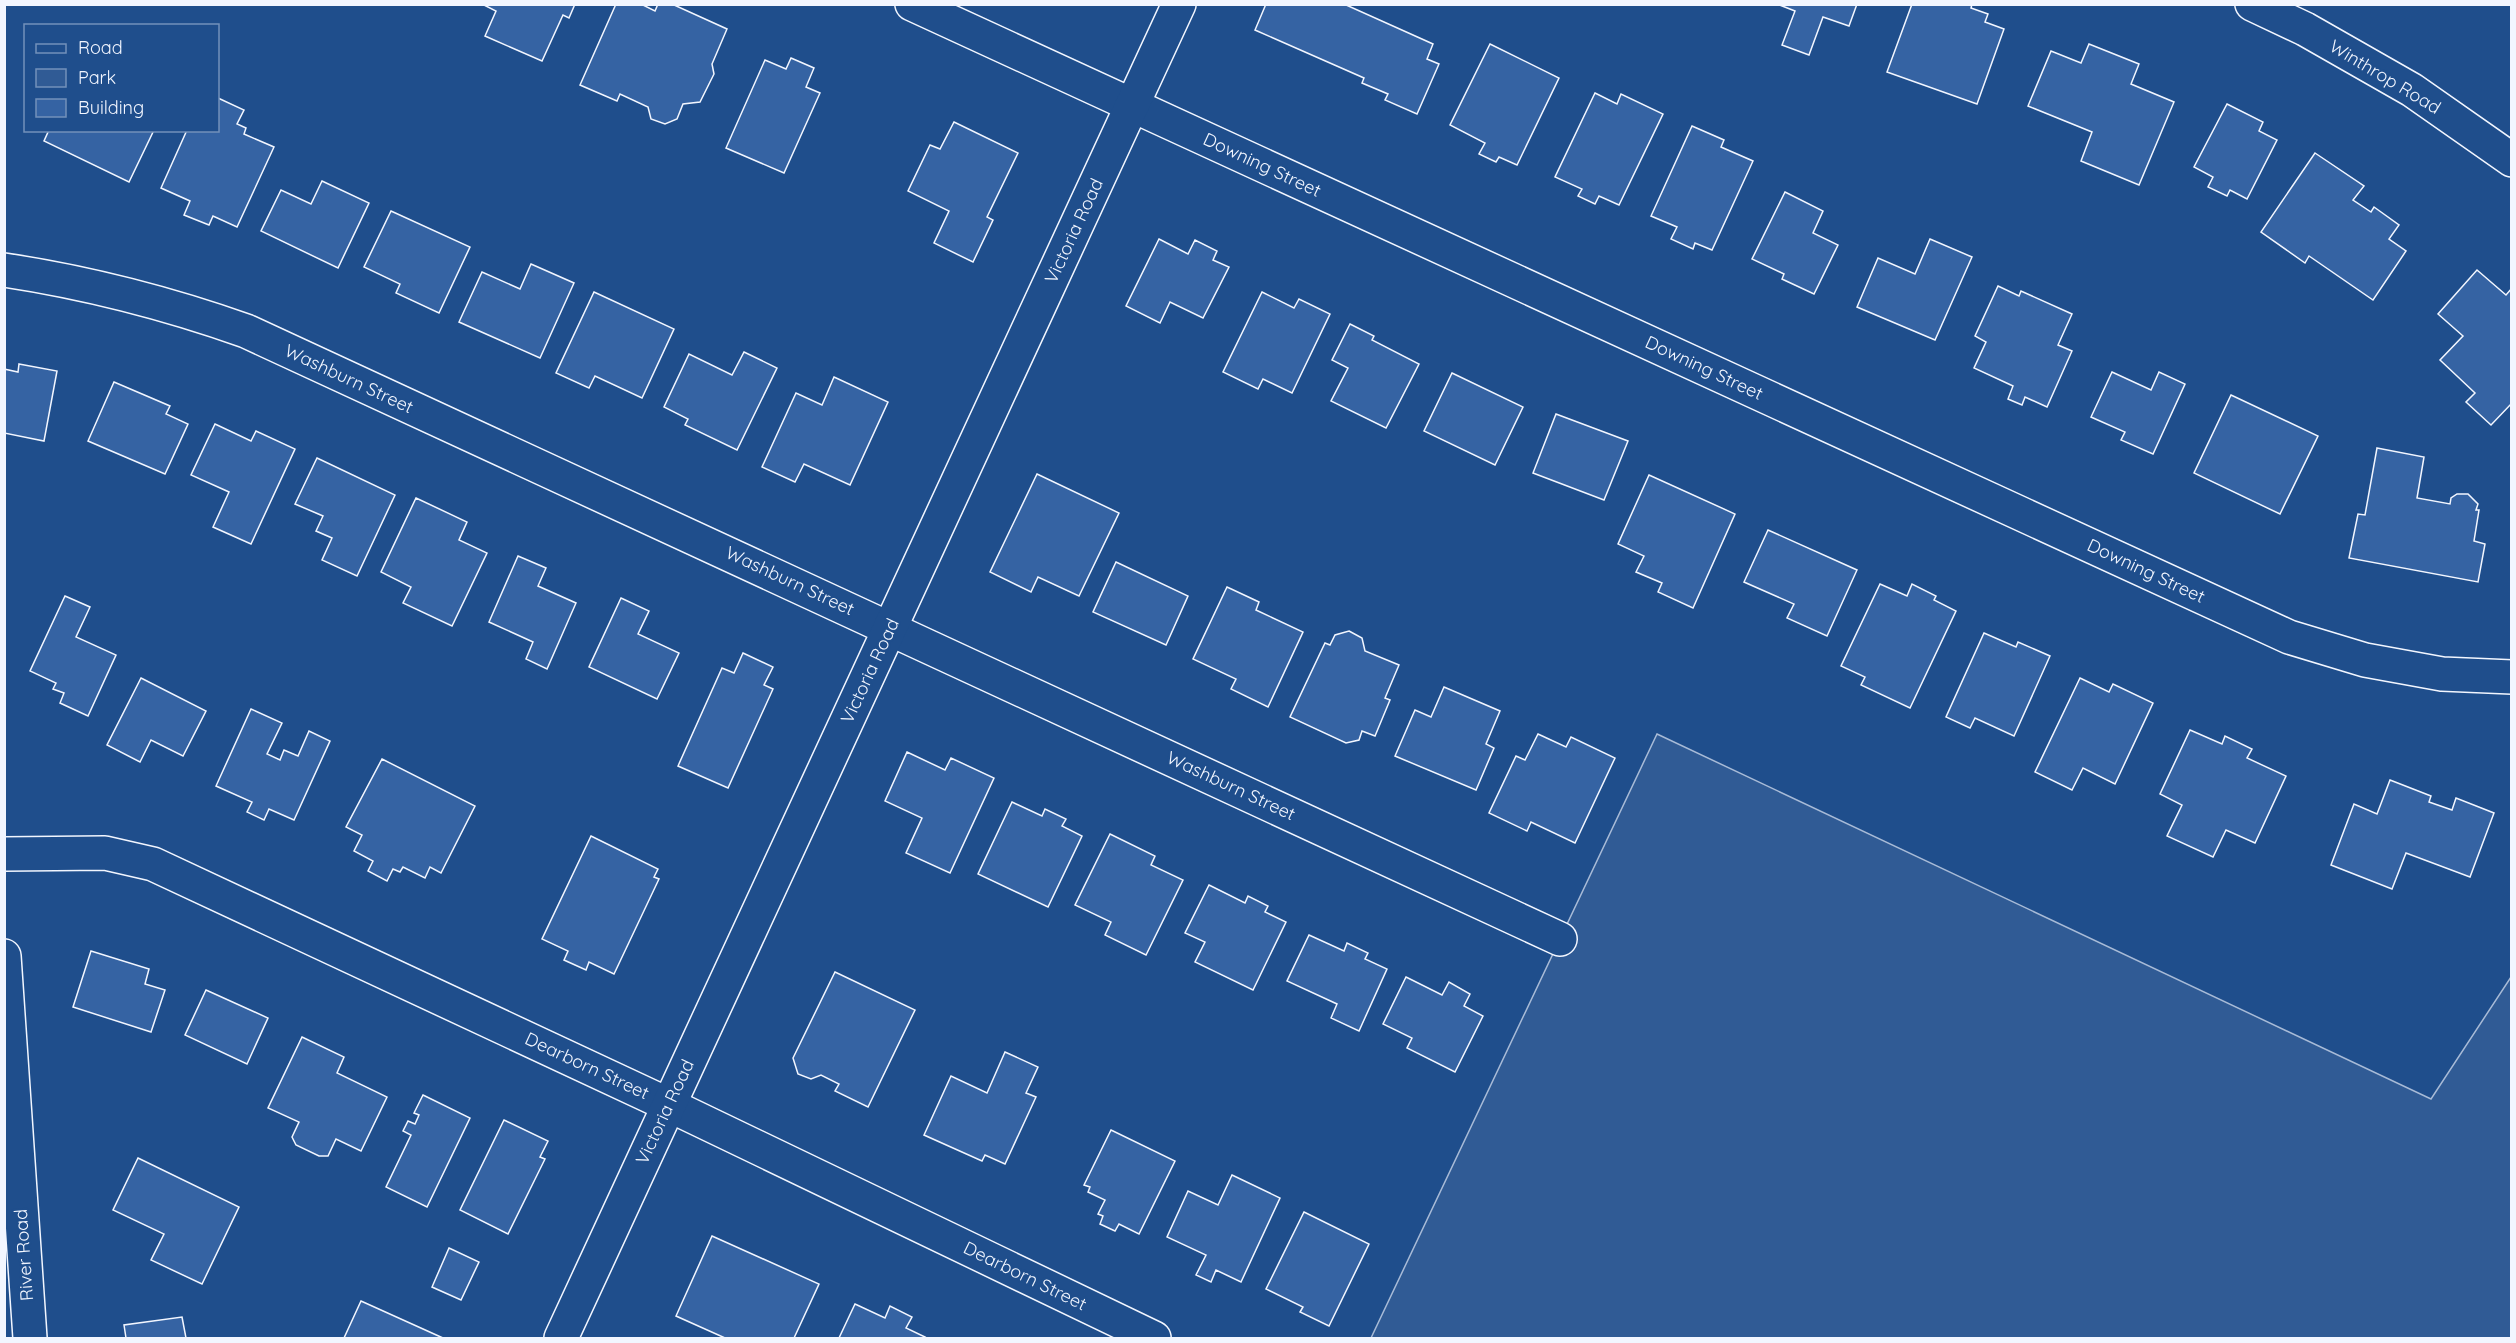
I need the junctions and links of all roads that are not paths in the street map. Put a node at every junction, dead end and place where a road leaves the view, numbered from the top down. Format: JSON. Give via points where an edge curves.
{"nodes":[{"id":1,"x":912,"y":4,"type":"edge"},
{"id":2,"x":1179,"y":4,"type":"edge"},
{"id":3,"x":2252,"y":4,"type":"edge"},
{"id":4,"x":1132,"y":106,"type":"junction"},
{"id":5,"x":2511,"y":160,"type":"edge"},
{"id":6,"x":4,"y":270,"type":"edge"},
{"id":7,"x":890,"y":627,"type":"junction"},
{"id":8,"x":2511,"y":677,"type":"edge"},
{"id":9,"x":4,"y":854,"type":"edge"},
{"id":10,"x":1560,"y":939,"type":"dead end"},
{"id":11,"x":4,"y":956,"type":"edge"},
{"id":12,"x":669,"y":1105,"type":"junction"},
{"id":13,"x":30,"y":1338,"type":"edge"},
{"id":14,"x":561,"y":1338,"type":"edge"},
{"id":15,"x":1154,"y":1338,"type":"edge"}],
"edges":[{"from":1,"to":4,"type":"street","name":"Downing Street"},
{"from":2,"to":4,"type":"street","name":"Victoria Road"},
{"from":3,"to":5,"type":"street","name":"Winthrop Road","via":[[2305,29],[2412,90]]},
{"from":4,"to":7,"type":"street","name":"Victoria Road"},
{"from":4,"to":8,"type":"street","name":"Downing Street","via":[[2289,637],[2387,664],[2442,674]]},
{"from":6,"to":7,"type":"street","name":"Washburn Street","via":[[87,284],[168,304],[246,331]]},
{"from":7,"to":10,"type":"street","name":"Washburn Street"},
{"from":7,"to":12,"type":"street","name":"Victoria Road"},
{"from":9,"to":12,"type":"street","name":"Dearborn Street","via":[[105,853],[153,864]]},
{"from":11,"to":13,"type":"street","name":"River Road"},
{"from":12,"to":14,"type":"street","name":"Victoria Road"},
{"from":12,"to":15,"type":"street","name":"Dearborn Street"}]}
